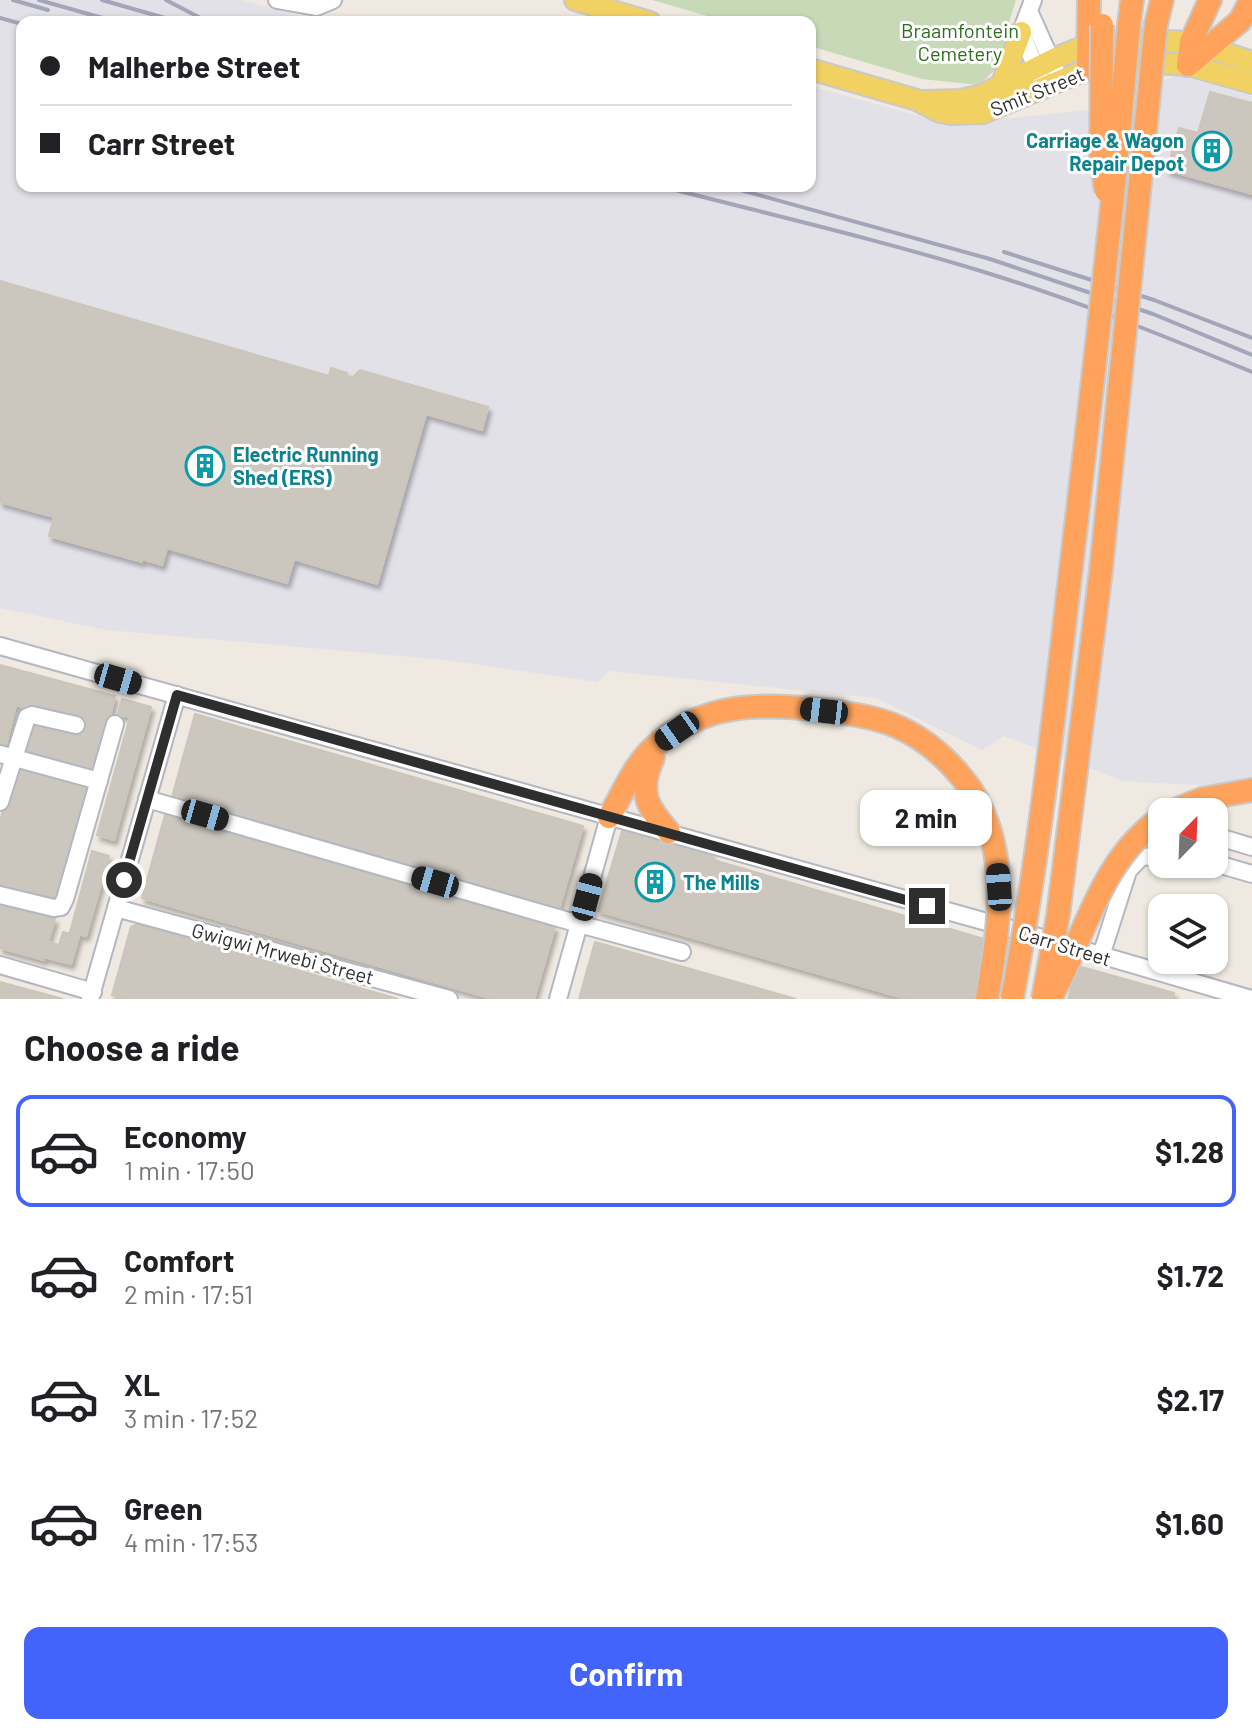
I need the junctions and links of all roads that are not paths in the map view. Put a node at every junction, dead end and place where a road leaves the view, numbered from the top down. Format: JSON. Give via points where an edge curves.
{"nodes":[{"id":1,"x":333,"y":0,"type":"edge"},
{"id":2,"x":575,"y":0,"type":"edge"},
{"id":3,"x":1089,"y":0,"type":"edge"},
{"id":4,"x":1102,"y":0,"type":"edge"},
{"id":5,"x":1132,"y":0,"type":"edge"},
{"id":6,"x":1160,"y":0,"type":"edge"},
{"id":7,"x":1210,"y":0,"type":"edge"},
{"id":8,"x":1251,"y":0,"type":"edge"},
{"id":9,"x":288,"y":1,"type":"edge"},
{"id":10,"x":1031,"y":5,"type":"edge"},
{"id":11,"x":630,"y":16,"type":"edge"},
{"id":12,"x":1021,"y":32,"type":"junction"},
{"id":13,"x":1199,"y":44,"type":"junction"},
{"id":14,"x":1088,"y":45,"type":"junction"},
{"id":15,"x":1252,"y":62,"type":"edge"},
{"id":16,"x":1044,"y":64,"type":"junction"},
{"id":17,"x":1188,"y":65,"type":"junction"},
{"id":18,"x":1088,"y":69,"type":"junction"},
{"id":19,"x":816,"y":71,"type":"edge"},
{"id":20,"x":1252,"y":83,"type":"edge"},
{"id":21,"x":1053,"y":85,"type":"junction"},
{"id":22,"x":1001,"y":86,"type":"junction"},
{"id":23,"x":917,"y":100,"type":"junction"},
{"id":24,"x":1111,"y":232,"type":"junction"},
{"id":25,"x":0,"y":646,"type":"edge"},
{"id":26,"x":177,"y":695,"type":"junction"},
{"id":27,"x":115,"y":724,"type":"dead end"},
{"id":28,"x":76,"y":725,"type":"dead end"},
{"id":29,"x":660,"y":742,"type":"junction"},
{"id":30,"x":6,"y":756,"type":"edge"},
{"id":31,"x":99,"y":781,"type":"junction"},
{"id":32,"x":1252,"y":790,"type":"edge"},
{"id":33,"x":1208,"y":798,"type":"edge"},
{"id":34,"x":147,"y":799,"type":"junction"},
{"id":35,"x":0,"y":802,"type":"edge"},
{"id":36,"x":609,"y":817,"type":"junction"},
{"id":37,"x":1148,"y":830,"type":"edge"},
{"id":38,"x":669,"y":832,"type":"junction"},
{"id":39,"x":1228,"y":840,"type":"edge"},
{"id":40,"x":1252,"y":847,"type":"edge"},
{"id":41,"x":1148,"y":857,"type":"edge"},
{"id":42,"x":1228,"y":867,"type":"edge"},
{"id":43,"x":1252,"y":874,"type":"edge"},
{"id":44,"x":0,"y":895,"type":"edge"},
{"id":45,"x":116,"y":908,"type":"junction"},
{"id":46,"x":579,"y":924,"type":"junction"},
{"id":47,"x":1008,"y":928,"type":"junction"},
{"id":48,"x":682,"y":952,"type":"dead end"},
{"id":49,"x":1101,"y":956,"type":"junction"},
{"id":50,"x":0,"y":965,"type":"edge"},
{"id":51,"x":92,"y":996,"type":"edge"},
{"id":52,"x":449,"y":999,"type":"edge"},
{"id":53,"x":558,"y":999,"type":"edge"},
{"id":54,"x":987,"y":999,"type":"edge"},
{"id":55,"x":1012,"y":999,"type":"edge"},
{"id":56,"x":1043,"y":999,"type":"edge"},
{"id":57,"x":1050,"y":999,"type":"edge"},
{"id":58,"x":1251,"y":999,"type":"edge"}],
"edges":[{"from":1,"to":9,"type":"street","via":[[316,7]]},
{"from":2,"to":11,"type":"main road"},
{"from":3,"to":14,"type":"highway"},
{"from":4,"to":24,"type":"highway","bridge":true,"via":[[1101,157]]},
{"from":5,"to":24,"type":"highway","bridge":true},
{"from":6,"to":56,"type":"highway","bridge":true,"via":[[1101,570]]},
{"from":7,"to":13,"type":"highway"},
{"from":8,"to":13,"type":"highway","via":[[1240,21]]},
{"from":10,"to":12,"type":"street"},
{"from":10,"to":16,"type":"street"},
{"from":12,"to":16,"type":"street"},
{"from":12,"to":22,"type":"main road"},
{"from":13,"to":14,"type":"main road","name":"Smit Street","via":[[1140,40]]},
{"from":13,"to":15,"type":"main road","name":"Smit Street"},
{"from":13,"to":17,"type":"highway"},
{"from":14,"to":16,"type":"main road","name":"Smit Street"},
{"from":14,"to":18,"type":"highway"},
{"from":16,"to":21,"type":"street"},
{"from":16,"to":22,"type":"main road","name":"Smit Street"},
{"from":17,"to":18,"type":"main road","name":"Smit Street","via":[[1137,62]]},
{"from":17,"to":20,"type":"main road","name":"Smit Street"},
{"from":18,"to":21,"type":"main road","name":"Smit Street"},
{"from":19,"to":23,"type":"main road","name":"Smit Street"},
{"from":21,"to":23,"type":"main road","name":"Smit Street","via":[[983,113],[940,112]]},
{"from":22,"to":23,"type":"main road","name":"Smit Street","via":[[961,100]]},
{"from":24,"to":55,"type":"highway","bridge":true,"via":[[1031,903]]},
{"from":25,"to":26,"type":"street","name":"Carr Street"},
{"from":26,"to":34,"type":"street"},
{"from":26,"to":36,"type":"street","name":"Carr Street"},
{"from":27,"to":31,"type":"street"},
{"from":28,"to":30,"type":"street","via":[[27,717]]},
{"from":29,"to":36,"type":"highway","via":[[642,761]]},
{"from":29,"to":38,"type":"highway","via":[[645,792],[653,815]]},
{"from":29,"to":54,"type":"highway","bridge":true,"via":[[724,709],[794,707],[895,725],[948,761],[987,820],[998,868],[999,904]]},
{"from":30,"to":31,"type":"street"},
{"from":30,"to":35,"type":"street"},
{"from":31,"to":44,"type":"street","via":[[61,907]]},
{"from":32,"to":33,"type":"highway"},
{"from":34,"to":45,"type":"street"},
{"from":34,"to":46,"type":"street"},
{"from":36,"to":38,"type":"street","name":"Carr Street"},
{"from":36,"to":46,"type":"street"},
{"from":37,"to":57,"type":"highway","bridge":true,"via":[[1112,868]]},
{"from":38,"to":47,"type":"street","name":"Carr Street"},
{"from":39,"to":40,"type":"street"},
{"from":41,"to":49,"type":"street","via":[[1134,861],[1128,871]]},
{"from":42,"to":43,"type":"street"},
{"from":45,"to":51,"type":"street"},
{"from":45,"to":52,"type":"street","name":"Gwigwi Mrwebi Street"},
{"from":46,"to":48,"type":"street"},
{"from":46,"to":53,"type":"street"},
{"from":47,"to":49,"type":"street","name":"Carr Street"},
{"from":47,"to":54,"type":"street"},
{"from":49,"to":58,"type":"street","name":"Carr Street"},
{"from":50,"to":51,"type":"street"}]}
